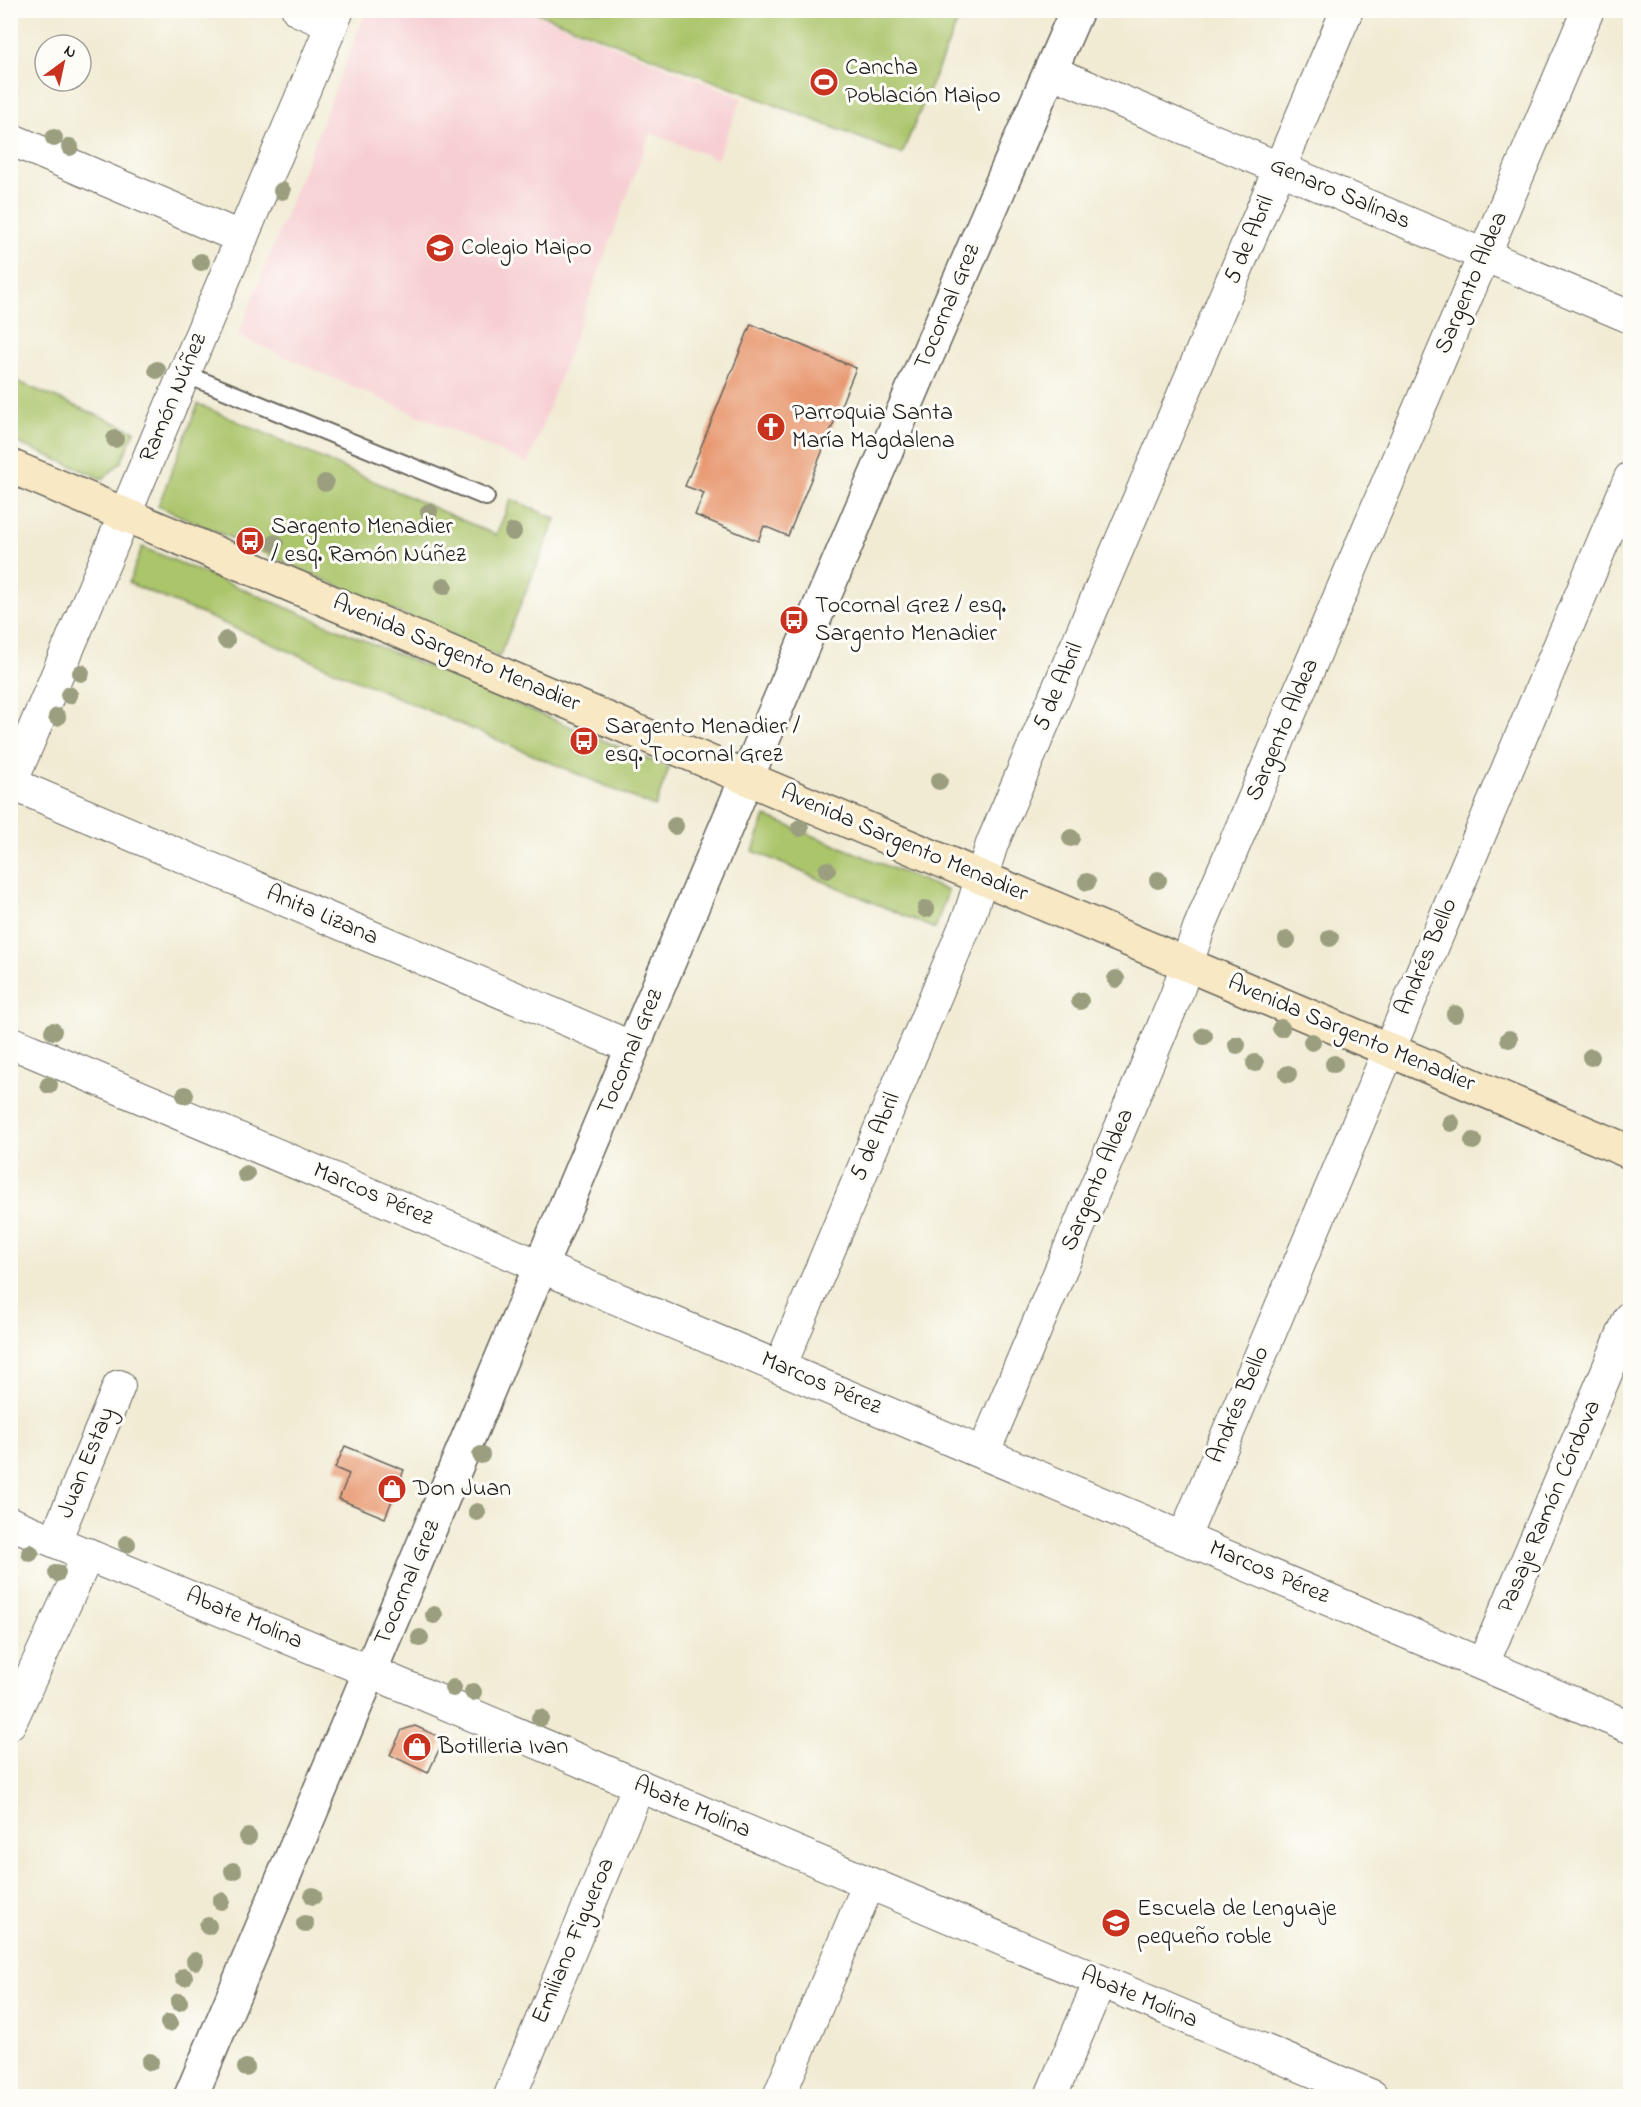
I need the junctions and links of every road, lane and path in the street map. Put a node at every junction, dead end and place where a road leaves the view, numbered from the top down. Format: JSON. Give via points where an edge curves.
{"nodes":[{"id":1,"x":298,"y":10,"type":"edge"},
{"id":2,"x":1077,"y":10,"type":"edge"},
{"id":3,"x":1347,"y":10,"type":"edge"},
{"id":4,"x":1588,"y":10,"type":"edge"},
{"id":5,"x":335,"y":18,"type":"edge"},
{"id":6,"x":1050,"y":71,"type":"junction"},
{"id":7,"x":10,"y":139,"type":"edge"},
{"id":8,"x":1280,"y":168,"type":"junction"},
{"id":9,"x":242,"y":238,"type":"junction"},
{"id":10,"x":1484,"y":255,"type":"junction"},
{"id":11,"x":1630,"y":317,"type":"edge"},
{"id":12,"x":185,"y":374,"type":"junction"},
{"id":13,"x":10,"y":466,"type":"edge"},
{"id":14,"x":1630,"y":478,"type":"edge"},
{"id":15,"x":486,"y":497,"type":"dead end"},
{"id":16,"x":125,"y":514,"type":"junction"},
{"id":17,"x":746,"y":777,"type":"junction"},
{"id":18,"x":11,"y":784,"type":"edge"},
{"id":19,"x":981,"y":877,"type":"junction"},
{"id":20,"x":1186,"y":964,"type":"junction"},
{"id":21,"x":10,"y":1042,"type":"edge"},
{"id":22,"x":633,"y":1048,"type":"junction"},
{"id":23,"x":1388,"y":1049,"type":"junction"},
{"id":24,"x":1630,"y":1152,"type":"edge"},
{"id":25,"x":542,"y":1266,"type":"junction"},
{"id":26,"x":1630,"y":1317,"type":"edge"},
{"id":27,"x":780,"y":1367,"type":"junction"},
{"id":28,"x":119,"y":1386,"type":"dead end"},
{"id":29,"x":984,"y":1452,"type":"junction"},
{"id":30,"x":10,"y":1522,"type":"edge"},
{"id":31,"x":1184,"y":1537,"type":"junction"},
{"id":32,"x":55,"y":1541,"type":"junction"},
{"id":33,"x":88,"y":1554,"type":"junction"},
{"id":34,"x":1483,"y":1664,"type":"junction"},
{"id":35,"x":371,"y":1672,"type":"junction"},
{"id":36,"x":10,"y":1723,"type":"edge"},
{"id":37,"x":1630,"y":1727,"type":"edge"},
{"id":38,"x":639,"y":1785,"type":"junction"},
{"id":39,"x":869,"y":1883,"type":"junction"},
{"id":40,"x":1100,"y":1981,"type":"junction"},
{"id":41,"x":1358,"y":2094,"type":"edge"},
{"id":42,"x":191,"y":2097,"type":"edge"},
{"id":43,"x":510,"y":2097,"type":"edge"},
{"id":44,"x":779,"y":2097,"type":"edge"},
{"id":45,"x":1051,"y":2097,"type":"edge"}],
"edges":[{"from":1,"to":5,"type":"street"},
{"from":2,"to":6,"type":"street","name":"Tocornal Grez"},
{"from":3,"to":8,"type":"street","name":"5 de Abril"},
{"from":4,"to":10,"type":"street","name":"Sargento Aldea"},
{"from":5,"to":9,"type":"street","name":"Ramón Núñez"},
{"from":6,"to":8,"type":"street","name":"Genaro Salinas"},
{"from":6,"to":17,"type":"street","name":"Tocornal Grez"},
{"from":7,"to":9,"type":"street"},
{"from":8,"to":10,"type":"street","name":"Genaro Salinas"},
{"from":8,"to":19,"type":"street","name":"5 de Abril"},
{"from":9,"to":12,"type":"street","name":"Ramón Núñez"},
{"from":10,"to":11,"type":"street","name":"Genaro Salinas"},
{"from":10,"to":20,"type":"street","name":"Sargento Aldea"},
{"from":12,"to":15,"type":"lane"},
{"from":12,"to":16,"type":"street","name":"Ramón Núñez"},
{"from":13,"to":16,"type":"main road","name":"Avenida Sargento Menadier"},
{"from":14,"to":23,"type":"street","name":"Andrés Bello"},
{"from":16,"to":17,"type":"main road","name":"Avenida Sargento Menadier"},
{"from":16,"to":18,"type":"street","name":"Ramón Núñez"},
{"from":17,"to":19,"type":"main road","name":"Avenida Sargento Menadier"},
{"from":17,"to":22,"type":"street","name":"Tocornal Grez"},
{"from":18,"to":22,"type":"street","name":"Anita Lizana"},
{"from":19,"to":20,"type":"main road","name":"Avenida Sargento Menadier"},
{"from":19,"to":27,"type":"street","name":"5 de Abril","via":[[970,914]]},
{"from":20,"to":23,"type":"main road","name":"Avenida Sargento Menadier"},
{"from":20,"to":29,"type":"street","name":"Sargento Aldea"},
{"from":21,"to":25,"type":"street","name":"Marcos Pérez"},
{"from":22,"to":25,"type":"street","name":"Tocornal Grez"},
{"from":23,"to":24,"type":"main road","name":"Avenida Sargento Menadier"},
{"from":23,"to":31,"type":"street","name":"Andrés Bello"},
{"from":25,"to":27,"type":"street","name":"Marcos Pérez"},
{"from":25,"to":35,"type":"street","name":"Tocornal Grez"},
{"from":26,"to":34,"type":"street","name":"Pasaje Ramón Córdova"},
{"from":27,"to":29,"type":"street","name":"Marcos Pérez"},
{"from":28,"to":32,"type":"street","name":"Juan Estay"},
{"from":29,"to":31,"type":"street","name":"Marcos Pérez"},
{"from":30,"to":32,"type":"street","name":"Abate Molina"},
{"from":31,"to":34,"type":"street","name":"Marcos Pérez"},
{"from":32,"to":33,"type":"street","name":"Abate Molina"},
{"from":33,"to":35,"type":"street","name":"Abate Molina"},
{"from":33,"to":36,"type":"street"},
{"from":34,"to":37,"type":"street","name":"Marcos Pérez"},
{"from":35,"to":38,"type":"street","name":"Abate Molina"},
{"from":35,"to":42,"type":"street","name":"Tocornal Grez"},
{"from":38,"to":39,"type":"street","name":"Abate Molina"},
{"from":38,"to":43,"type":"street","name":"Emiliano Figueroa"},
{"from":39,"to":40,"type":"street","name":"Abate Molina"},
{"from":39,"to":44,"type":"street"},
{"from":40,"to":41,"type":"street","name":"Abate Molina"},
{"from":40,"to":45,"type":"street"}]}
